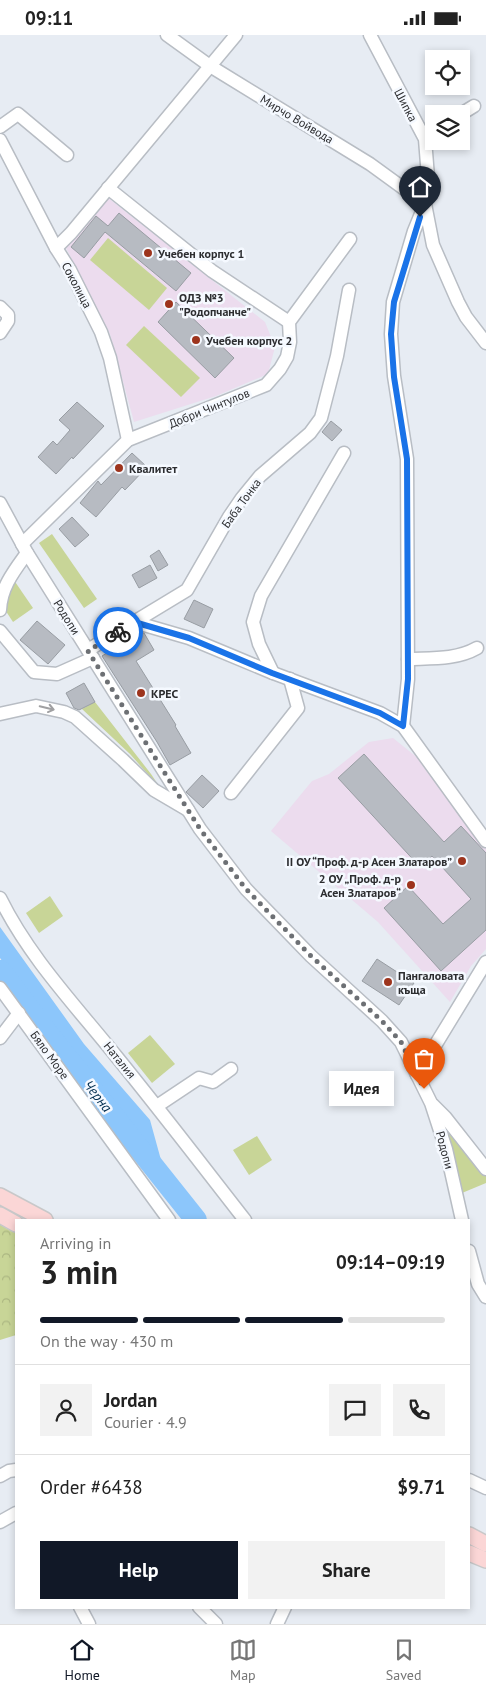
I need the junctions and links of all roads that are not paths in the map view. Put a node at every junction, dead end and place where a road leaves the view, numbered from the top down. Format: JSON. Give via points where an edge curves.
{"nodes":[{"id":1,"x":167,"y":35,"type":"edge"},
{"id":2,"x":236,"y":35,"type":"edge"},
{"id":3,"x":370,"y":35,"type":"edge"},
{"id":4,"x":210,"y":66,"type":"junction"},
{"id":5,"x":474,"y":106,"type":"dead end"},
{"id":6,"x":470,"y":108,"type":"edge"},
{"id":7,"x":0,"y":127,"type":"edge"},
{"id":8,"x":425,"y":128,"type":"edge"},
{"id":9,"x":0,"y":140,"type":"edge"},
{"id":10,"x":429,"y":150,"type":"edge"},
{"id":11,"x":67,"y":155,"type":"dead end"},
{"id":12,"x":108,"y":188,"type":"junction"},
{"id":13,"x":425,"y":204,"type":"junction"},
{"id":14,"x":350,"y":239,"type":"dead end"},
{"id":15,"x":56,"y":248,"type":"junction"},
{"id":16,"x":349,"y":290,"type":"dead end"},
{"id":17,"x":0,"y":307,"type":"edge"},
{"id":18,"x":289,"y":322,"type":"junction"},
{"id":19,"x":0,"y":333,"type":"edge"},
{"id":20,"x":486,"y":343,"type":"edge"},
{"id":21,"x":128,"y":439,"type":"junction"},
{"id":22,"x":344,"y":453,"type":"dead end"},
{"id":23,"x":0,"y":503,"type":"edge"},
{"id":24,"x":25,"y":549,"type":"junction"},
{"id":25,"x":0,"y":610,"type":"edge"},
{"id":26,"x":134,"y":622,"type":"junction"},
{"id":27,"x":0,"y":631,"type":"edge"},
{"id":28,"x":477,"y":649,"type":"dead end"},
{"id":29,"x":91,"y":654,"type":"junction"},
{"id":30,"x":408,"y":659,"type":"junction"},
{"id":31,"x":272,"y":673,"type":"junction"},
{"id":32,"x":290,"y":679,"type":"junction"},
{"id":33,"x":0,"y":714,"type":"edge"},
{"id":34,"x":403,"y":726,"type":"junction"},
{"id":35,"x":231,"y":793,"type":"dead end"},
{"id":36,"x":190,"y":812,"type":"junction"},
{"id":37,"x":486,"y":841,"type":"edge"},
{"id":38,"x":0,"y":898,"type":"edge"},
{"id":39,"x":484,"y":969,"type":"edge"},
{"id":40,"x":0,"y":988,"type":"edge"},
{"id":41,"x":19,"y":1013,"type":"junction"},
{"id":42,"x":0,"y":1039,"type":"edge"},
{"id":43,"x":231,"y":1069,"type":"dead end"},
{"id":44,"x":417,"y":1075,"type":"junction"},
{"id":45,"x":431,"y":1103,"type":"junction"},
{"id":46,"x":157,"y":1105,"type":"junction"},
{"id":47,"x":486,"y":1169,"type":"edge"},
{"id":48,"x":0,"y":1196,"type":"edge"},
{"id":49,"x":0,"y":1215,"type":"edge"},
{"id":50,"x":43,"y":1219,"type":"edge"},
{"id":51,"x":168,"y":1219,"type":"edge"},
{"id":52,"x":244,"y":1219,"type":"edge"},
{"id":53,"x":462,"y":1219,"type":"edge"},
{"id":54,"x":15,"y":1223,"type":"edge"},
{"id":55,"x":470,"y":1255,"type":"edge"},
{"id":56,"x":486,"y":1297,"type":"edge"},
{"id":57,"x":15,"y":1470,"type":"edge"},
{"id":58,"x":0,"y":1475,"type":"edge"},
{"id":59,"x":470,"y":1480,"type":"edge"},
{"id":60,"x":486,"y":1488,"type":"edge"},
{"id":61,"x":15,"y":1513,"type":"edge"},
{"id":62,"x":0,"y":1514,"type":"edge"},
{"id":63,"x":0,"y":1522,"type":"edge"},
{"id":64,"x":470,"y":1536,"type":"edge"},
{"id":65,"x":486,"y":1544,"type":"edge"},
{"id":66,"x":470,"y":1553,"type":"edge"},
{"id":67,"x":486,"y":1559,"type":"edge"},
{"id":68,"x":81,"y":1609,"type":"edge"},
{"id":69,"x":201,"y":1609,"type":"edge"},
{"id":70,"x":284,"y":1609,"type":"edge"},
{"id":71,"x":89,"y":1624,"type":"edge"},
{"id":72,"x":216,"y":1624,"type":"edge"},
{"id":73,"x":277,"y":1624,"type":"edge"}],
"edges":[{"from":1,"to":4,"type":"street","name":"Мирчо Войвода"},
{"from":2,"to":4,"type":"street"},
{"from":3,"to":8,"type":"street","name":"Шипка"},
{"from":4,"to":12,"type":"street"},
{"from":4,"to":13,"type":"street","name":"Мирчо Войвода","via":[[363,159]]},
{"from":5,"to":6,"type":"street"},
{"from":7,"to":11,"type":"street","via":[[18,114]]},
{"from":9,"to":15,"type":"street","name":"Соколица"},
{"from":10,"to":13,"type":"street","name":"Шипка"},
{"from":12,"to":15,"type":"street"},
{"from":12,"to":18,"type":"street","via":[[212,271]]},
{"from":13,"to":20,"type":"street","name":"Шипка","via":[[433,245],[458,302]]},
{"from":13,"to":30,"type":"street","via":[[394,302],[391,334],[407,459]]},
{"from":14,"to":18,"type":"street"},
{"from":15,"to":21,"type":"street","name":"Соколица","via":[[101,332]]},
{"from":16,"to":26,"type":"street","name":"Баба Тонка","via":[[338,357],[321,418],[310,433],[260,476],[242,498],[187,590]]},
{"from":17,"to":19,"type":"street","via":[[8,315]]},
{"from":18,"to":21,"type":"street","name":"Добри Чинтулов","via":[[287,357],[266,385]]},
{"from":21,"to":24,"type":"street","name":"Добри Чинтулов"},
{"from":22,"to":31,"type":"street","via":[[261,597],[255,613],[253,622],[257,637]]},
{"from":23,"to":24,"type":"street","name":"Родопи"},
{"from":24,"to":25,"type":"street","name":"Добри Чинтулов","via":[[1,595]]},
{"from":24,"to":29,"type":"street","name":"Родопи"},
{"from":26,"to":29,"type":"street","name":"Баба Тонка"},
{"from":26,"to":31,"type":"street","via":[[189,638]]},
{"from":27,"to":29,"type":"street","name":"Баба Тонка","via":[[34,672],[57,674]]},
{"from":28,"to":30,"type":"street","via":[[466,655],[446,658]]},
{"from":29,"to":36,"type":"street","name":"Родопи"},
{"from":30,"to":34,"type":"street"},
{"from":31,"to":32,"type":"street"},
{"from":32,"to":34,"type":"street","via":[[380,713]]},
{"from":32,"to":35,"type":"street","via":[[298,708]]},
{"from":33,"to":36,"type":"street","one_way":true,"via":[[36,706],[75,717],[154,791]]},
{"from":34,"to":37,"type":"street"},
{"from":36,"to":44,"type":"street","name":"Родопи","via":[[246,889],[401,1042]]},
{"from":38,"to":46,"type":"street","name":"Наталия","via":[[19,934],[41,964]]},
{"from":39,"to":44,"type":"street"},
{"from":40,"to":41,"type":"street","name":"Бяло Море"},
{"from":41,"to":42,"type":"street"},
{"from":41,"to":51,"type":"street","name":"Бяло Море"},
{"from":43,"to":46,"type":"street","via":[[213,1082],[199,1078]]},
{"from":44,"to":45,"type":"street","name":"Родопи"},
{"from":45,"to":47,"type":"street"},
{"from":45,"to":53,"type":"street","name":"Родопи","via":[[446,1149]]},
{"from":46,"to":52,"type":"street","name":"Наталия"},
{"from":48,"to":50,"type":"main road"},
{"from":49,"to":54,"type":"main road"},
{"from":55,"to":56,"type":"street","via":[[478,1284]]},
{"from":57,"to":58,"type":"street"},
{"from":59,"to":60,"type":"street"},
{"from":61,"to":62,"type":"street"},
{"from":61,"to":63,"type":"street"},
{"from":64,"to":65,"type":"main road"},
{"from":66,"to":67,"type":"main road"},
{"from":68,"to":71,"type":"street"},
{"from":69,"to":72,"type":"street"},
{"from":70,"to":73,"type":"street"}]}
